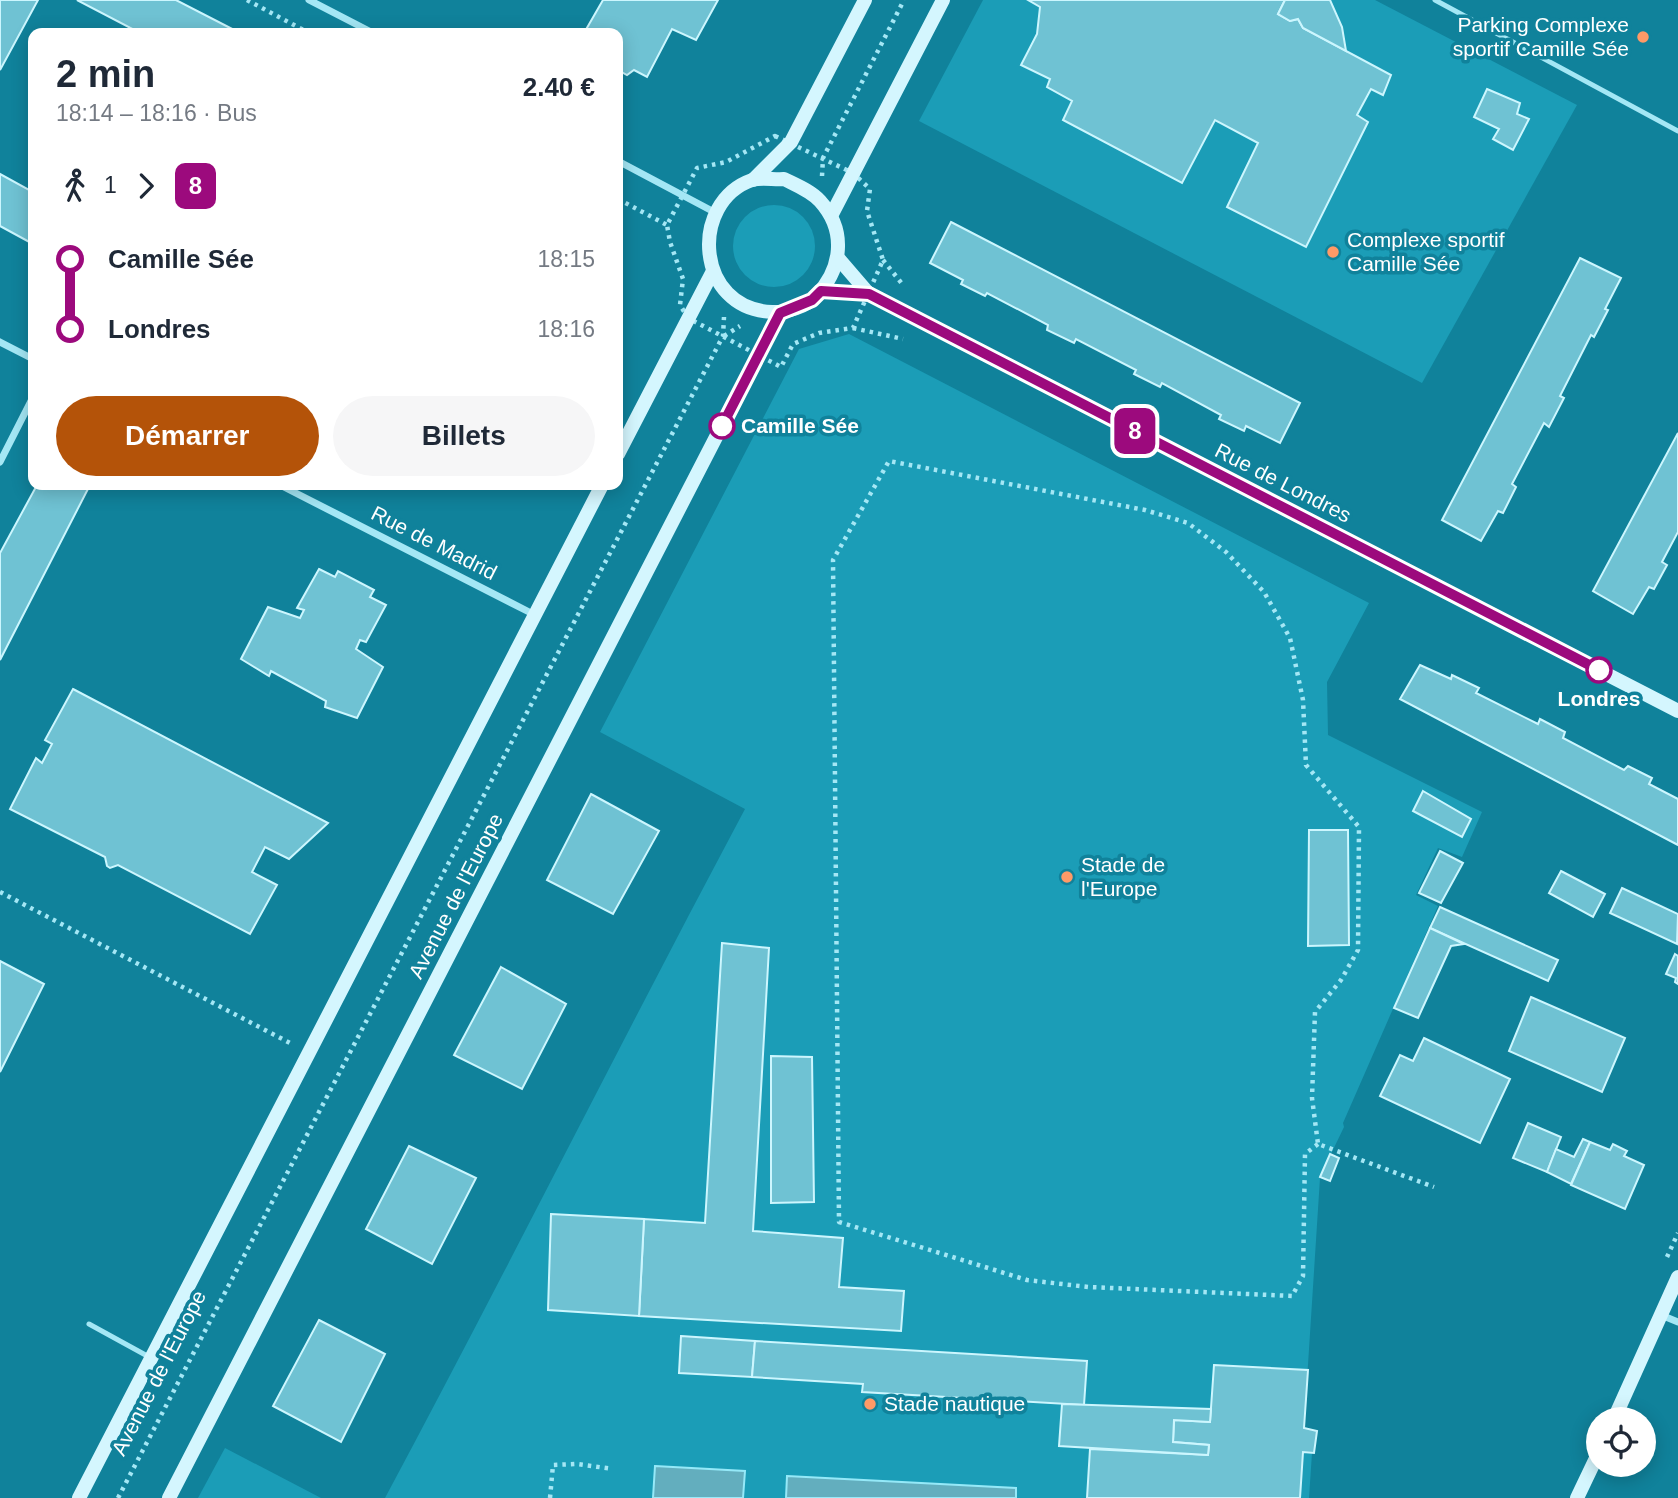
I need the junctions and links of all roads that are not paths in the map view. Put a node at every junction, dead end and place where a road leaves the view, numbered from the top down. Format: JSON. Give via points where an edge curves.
{"nodes":[{"id":1,"x":309,"y":0,"type":"edge"},
{"id":2,"x":865,"y":0,"type":"edge"},
{"id":3,"x":943,"y":0,"type":"edge"},
{"id":4,"x":1436,"y":0,"type":"edge"},
{"id":5,"x":363,"y":28,"type":"edge"},
{"id":6,"x":1678,"y":131,"type":"edge"},
{"id":7,"x":623,"y":164,"type":"edge"},
{"id":8,"x":753,"y":180,"type":"junction"},
{"id":9,"x":716,"y":213,"type":"junction"},
{"id":10,"x":831,"y":216,"type":"junction"},
{"id":11,"x":838,"y":258,"type":"junction"},
{"id":12,"x":713,"y":271,"type":"junction"},
{"id":13,"x":821,"y":291,"type":"junction"},
{"id":14,"x":869,"y":294,"type":"junction"},
{"id":15,"x":780,"y":313,"type":"junction"},
{"id":16,"x":0,"y":342,"type":"edge"},
{"id":17,"x":28,"y":356,"type":"edge"},
{"id":18,"x":28,"y":407,"type":"edge"},
{"id":19,"x":623,"y":444,"type":"edge"},
{"id":20,"x":0,"y":462,"type":"edge"},
{"id":21,"x":290,"y":490,"type":"edge"},
{"id":22,"x":599,"y":490,"type":"edge"},
{"id":23,"x":535,"y":614,"type":"junction"},
{"id":24,"x":1678,"y":711,"type":"edge"},
{"id":25,"x":1678,"y":1277,"type":"edge"},
{"id":26,"x":1661,"y":1315,"type":"junction"},
{"id":27,"x":1678,"y":1322,"type":"edge"},
{"id":28,"x":89,"y":1324,"type":"dead end"},
{"id":29,"x":152,"y":1358,"type":"junction"},
{"id":30,"x":1619,"y":1407,"type":"edge"},
{"id":31,"x":1587,"y":1477,"type":"edge"},
{"id":32,"x":79,"y":1498,"type":"edge"},
{"id":33,"x":169,"y":1498,"type":"edge"},
{"id":34,"x":1577,"y":1498,"type":"edge"}],
"edges":[{"from":1,"to":5,"type":"street"},
{"from":2,"to":8,"type":"main road","via":[[791,142]]},
{"from":3,"to":10,"type":"main road"},
{"from":4,"to":6,"type":"lane"},
{"from":7,"to":9,"type":"street"},
{"from":8,"to":9,"type":"main road","via":[[732,192]]},
{"from":8,"to":10,"type":"main road","via":[[784,180],[819,200]]},
{"from":9,"to":12,"type":"main road","via":[[709,237]]},
{"from":10,"to":11,"type":"main road"},
{"from":11,"to":13,"type":"main road"},
{"from":11,"to":14,"type":"main road","name":"Rue de Londres"},
{"from":12,"to":15,"type":"main road","via":[[720,286],[742,305]]},
{"from":12,"to":19,"type":"main road"},
{"from":13,"to":14,"type":"main road","name":"Rue de Londres"},
{"from":13,"to":15,"type":"main road","via":[[812,300]]},
{"from":14,"to":24,"type":"main road","name":"Rue de Londres"},
{"from":15,"to":33,"type":"main road","name":"Avenue de l'Europe"},
{"from":16,"to":17,"type":"street"},
{"from":18,"to":20,"type":"street"},
{"from":21,"to":23,"type":"street","name":"Rue de Madrid"},
{"from":22,"to":23,"type":"main road","name":"Avenue de l'Europe"},
{"from":23,"to":29,"type":"main road","name":"Avenue de l'Europe"},
{"from":25,"to":26,"type":"main road"},
{"from":26,"to":27,"type":"street"},
{"from":26,"to":30,"type":"main road"},
{"from":28,"to":29,"type":"lane"},
{"from":29,"to":32,"type":"main road","name":"Avenue de l'Europe"},
{"from":31,"to":34,"type":"main road"}]}
